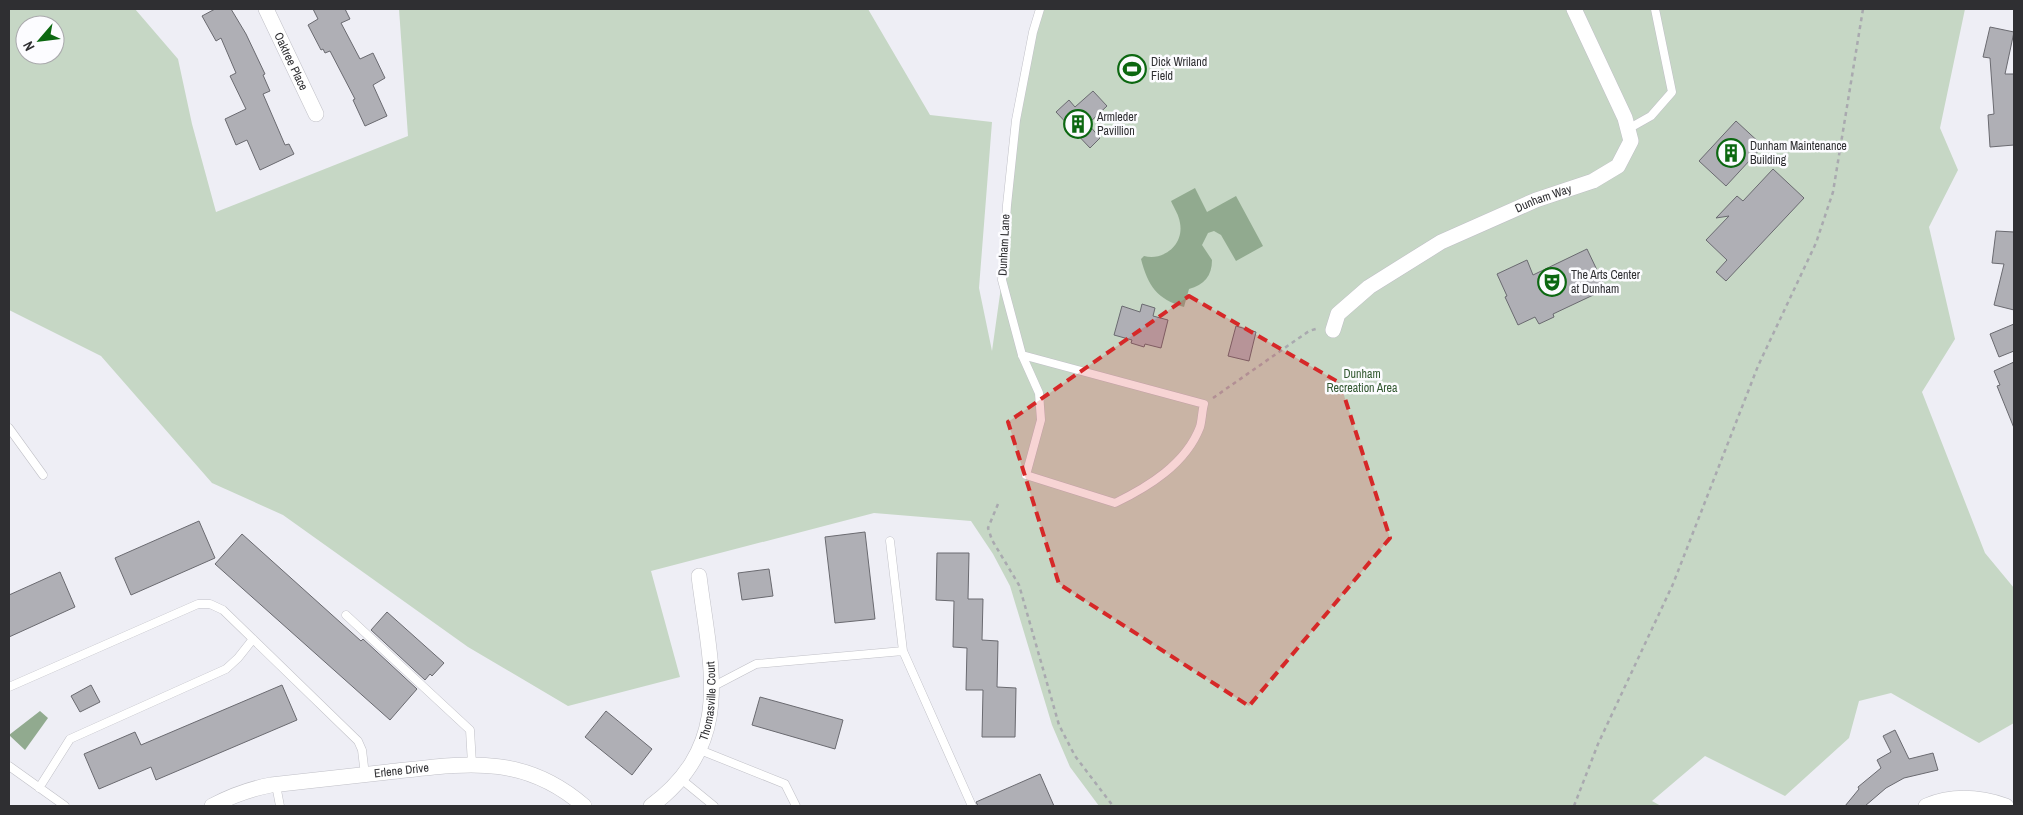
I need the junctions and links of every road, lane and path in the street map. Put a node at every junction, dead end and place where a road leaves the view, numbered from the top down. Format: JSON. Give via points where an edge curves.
{"nodes":[{"id":1,"x":266,"y":9,"type":"edge"},
{"id":2,"x":1040,"y":9,"type":"edge"},
{"id":3,"x":1574,"y":9,"type":"edge"},
{"id":4,"x":1655,"y":9,"type":"edge"},
{"id":5,"x":1863,"y":9,"type":"edge"},
{"id":6,"x":316,"y":114,"type":"dead end"},
{"id":7,"x":1628,"y":129,"type":"junction"},
{"id":8,"x":1333,"y":330,"type":"joint"},
{"id":9,"x":1022,"y":355,"type":"junction"},
{"id":10,"x":1204,"y":404,"type":"junction"},
{"id":11,"x":9,"y":428,"type":"edge"},
{"id":12,"x":43,"y":475,"type":"dead end"},
{"id":13,"x":998,"y":504,"type":"dead end"},
{"id":14,"x":890,"y":541,"type":"dead end"},
{"id":15,"x":699,"y":576,"type":"dead end"},
{"id":16,"x":346,"y":615,"type":"dead end"},
{"id":17,"x":253,"y":639,"type":"junction"},
{"id":18,"x":903,"y":651,"type":"junction"},
{"id":19,"x":9,"y":687,"type":"edge"},
{"id":20,"x":712,"y":687,"type":"junction"},
{"id":21,"x":700,"y":750,"type":"junction"},
{"id":22,"x":472,"y":764,"type":"junction"},
{"id":23,"x":9,"y":766,"type":"edge"},
{"id":24,"x":365,"y":775,"type":"junction"},
{"id":25,"x":681,"y":779,"type":"junction"},
{"id":26,"x":276,"y":785,"type":"junction"},
{"id":27,"x":39,"y":788,"type":"junction"},
{"id":28,"x":64,"y":806,"type":"edge"},
{"id":29,"x":212,"y":806,"type":"edge"},
{"id":30,"x":280,"y":806,"type":"edge"},
{"id":31,"x":584,"y":806,"type":"edge"},
{"id":32,"x":651,"y":806,"type":"edge"},
{"id":33,"x":714,"y":806,"type":"edge"},
{"id":34,"x":796,"y":806,"type":"edge"},
{"id":35,"x":972,"y":806,"type":"edge"},
{"id":36,"x":1113,"y":806,"type":"edge"},
{"id":37,"x":1574,"y":806,"type":"edge"},
{"id":38,"x":1926,"y":806,"type":"edge"},
{"id":39,"x":2006,"y":806,"type":"edge"}],
"edges":[{"from":1,"to":6,"type":"street","name":"Oaktree Place"},
{"from":2,"to":9,"type":"lane","name":"Dunham Lane","via":[[1016,120],[1006,205],[1002,280]]},
{"from":3,"to":7,"type":"street","name":"Dunham Way","via":[[1626,118]]},
{"from":4,"to":7,"type":"lane","via":[[1672,92],[1652,116]]},
{"from":5,"to":37,"type":"path","via":[[1833,192],[1816,243],[1758,366],[1673,584],[1598,744]]},
{"from":7,"to":8,"type":"street","name":"Dunham Way","via":[[1632,141],[1618,166],[1594,182],[1536,200],[1441,242],[1369,287],[1338,314]]},
{"from":8,"to":10,"type":"path","via":[[1319,328],[1309,331]]},
{"from":9,"to":10,"type":"lane"},
{"from":9,"to":10,"type":"lane","name":"Dunham Lane","via":[[1039,393],[1041,420],[1026,475],[1115,504],[1146,487],[1182,456],[1200,427]]},
{"from":11,"to":12,"type":"lane"},
{"from":13,"to":36,"type":"path","via":[[988,528],[1019,585],[1059,725],[1075,756]]},
{"from":14,"to":18,"type":"lane"},
{"from":15,"to":20,"type":"street","name":"Thomasville Court"},
{"from":16,"to":22,"type":"lane","via":[[470,730]]},
{"from":17,"to":19,"type":"lane","via":[[223,610],[210,604],[198,604]]},
{"from":17,"to":24,"type":"lane","via":[[358,741]]},
{"from":17,"to":27,"type":"lane","via":[[226,669],[70,739]]},
{"from":18,"to":20,"type":"lane","via":[[756,664]]},
{"from":18,"to":35,"type":"lane"},
{"from":20,"to":21,"type":"street","name":"Thomasville Court","via":[[711,709]]},
{"from":21,"to":25,"type":"street","name":"Thomasville Court"},
{"from":21,"to":34,"type":"lane","via":[[785,784]]},
{"from":22,"to":24,"type":"street","name":"Erlene Drive"},
{"from":22,"to":31,"type":"street","name":"Erlene Drive","via":[[505,767],[532,775]]},
{"from":23,"to":27,"type":"lane"},
{"from":24,"to":26,"type":"street","name":"Erlene Drive"},
{"from":25,"to":32,"type":"street","name":"Thomasville Court"},
{"from":25,"to":33,"type":"lane"},
{"from":26,"to":29,"type":"street","name":"Erlene Drive","via":[[250,789]]},
{"from":26,"to":30,"type":"lane"},
{"from":27,"to":28,"type":"lane"},
{"from":38,"to":39,"type":"street","via":[[1969,798]]}]}
